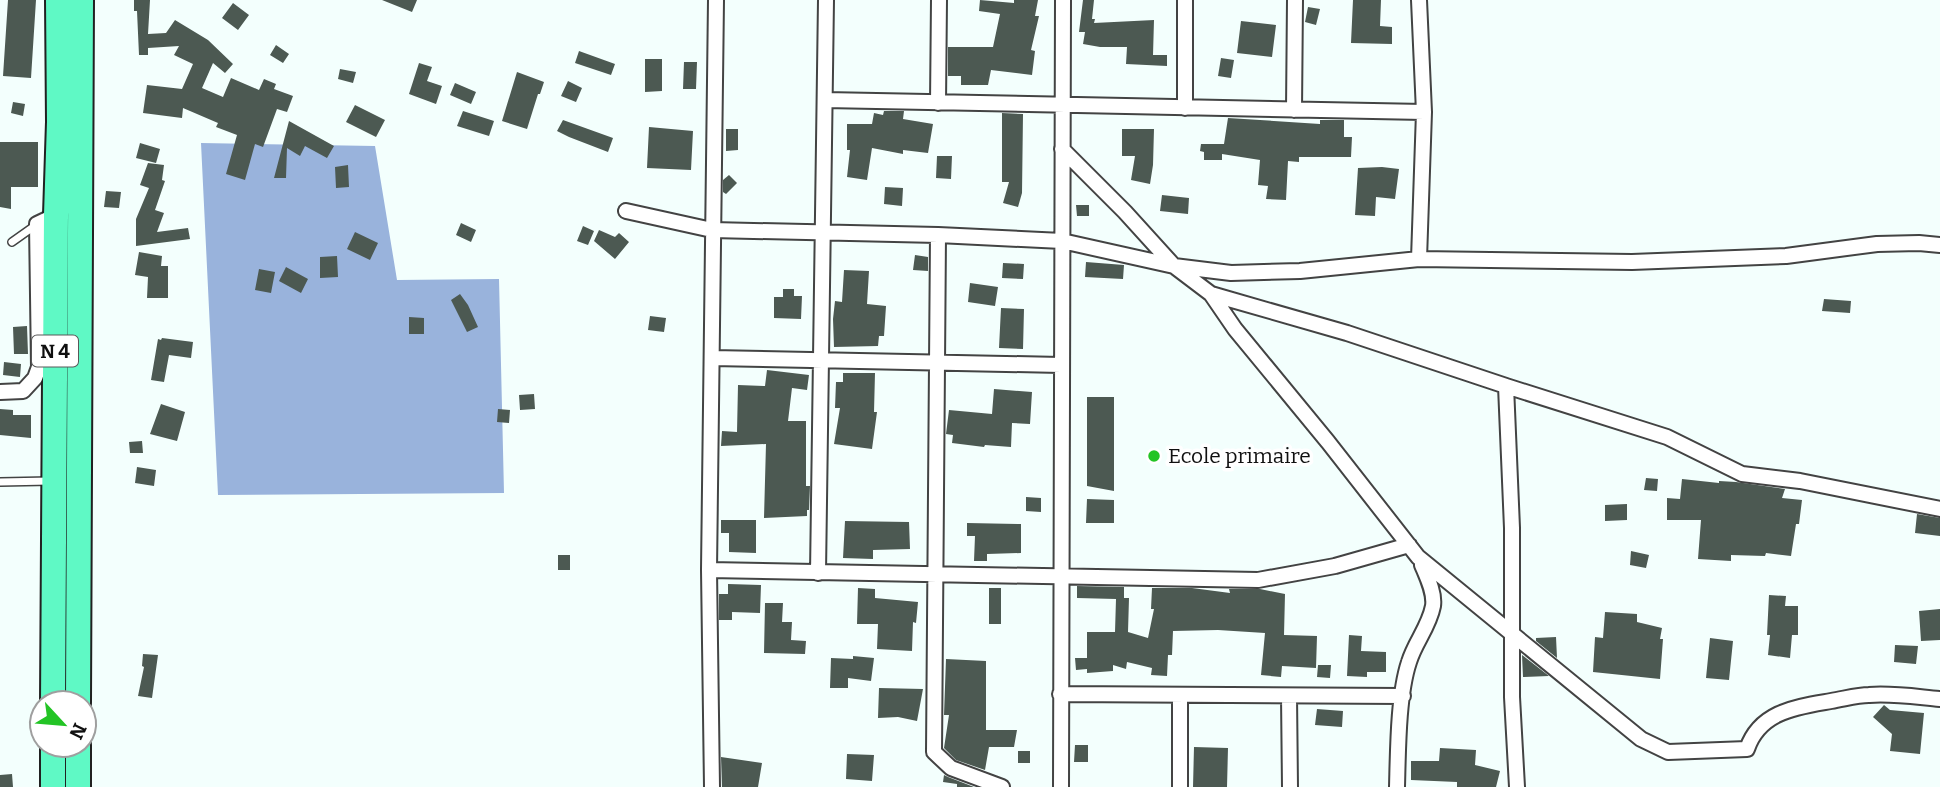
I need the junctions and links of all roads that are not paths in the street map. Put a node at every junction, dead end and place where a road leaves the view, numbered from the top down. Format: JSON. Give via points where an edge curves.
{"nodes":[{"id":1,"x":58,"y":0,"type":"edge"},
{"id":2,"x":81,"y":0,"type":"edge"},
{"id":3,"x":716,"y":0,"type":"edge"},
{"id":4,"x":826,"y":0,"type":"edge"},
{"id":5,"x":939,"y":0,"type":"edge"},
{"id":6,"x":1063,"y":0,"type":"edge"},
{"id":7,"x":1185,"y":0,"type":"edge"},
{"id":8,"x":1295,"y":0,"type":"edge"},
{"id":9,"x":1419,"y":0,"type":"edge"},
{"id":10,"x":824,"y":100,"type":"junction"},
{"id":11,"x":938,"y":103,"type":"junction"},
{"id":12,"x":1062,"y":105,"type":"junction"},
{"id":13,"x":1185,"y":108,"type":"junction"},
{"id":14,"x":1294,"y":110,"type":"junction"},
{"id":15,"x":1424,"y":112,"type":"junction"},
{"id":16,"x":1062,"y":149,"type":"junction"},
{"id":17,"x":626,"y":211,"type":"dead end"},
{"id":18,"x":46,"y":219,"type":"junction"},
{"id":19,"x":712,"y":230,"type":"junction"},
{"id":20,"x":822,"y":232,"type":"junction"},
{"id":21,"x":938,"y":235,"type":"junction"},
{"id":22,"x":1062,"y":241,"type":"junction"},
{"id":23,"x":12,"y":242,"type":"dead end"},
{"id":24,"x":1940,"y":245,"type":"edge"},
{"id":25,"x":1419,"y":259,"type":"junction"},
{"id":26,"x":1174,"y":266,"type":"junction"},
{"id":27,"x":1211,"y":294,"type":"junction"},
{"id":28,"x":712,"y":358,"type":"junction"},
{"id":29,"x":821,"y":361,"type":"junction"},
{"id":30,"x":938,"y":364,"type":"junction"},
{"id":31,"x":1061,"y":365,"type":"junction"},
{"id":32,"x":1506,"y":386,"type":"junction"},
{"id":33,"x":0,"y":391,"type":"edge"},
{"id":34,"x":54,"y":481,"type":"junction"},
{"id":35,"x":0,"y":482,"type":"edge"},
{"id":36,"x":1940,"y":509,"type":"edge"},
{"id":37,"x":1414,"y":551,"type":"junction"},
{"id":38,"x":709,"y":570,"type":"junction"},
{"id":39,"x":817,"y":573,"type":"junction"},
{"id":40,"x":936,"y":574,"type":"junction"},
{"id":41,"x":1061,"y":576,"type":"junction"},
{"id":42,"x":1512,"y":631,"type":"junction"},
{"id":43,"x":53,"y":689,"type":"edge"},
{"id":44,"x":78,"y":689,"type":"edge"},
{"id":45,"x":1060,"y":694,"type":"junction"},
{"id":46,"x":1180,"y":695,"type":"junction"},
{"id":47,"x":1289,"y":696,"type":"junction"},
{"id":48,"x":1403,"y":696,"type":"junction"},
{"id":49,"x":1940,"y":699,"type":"edge"},
{"id":50,"x":53,"y":759,"type":"edge"},
{"id":51,"x":78,"y":759,"type":"edge"},
{"id":52,"x":1519,"y":783,"type":"edge"},
{"id":53,"x":1395,"y":786,"type":"edge"},
{"id":54,"x":52,"y":787,"type":"edge"},
{"id":55,"x":78,"y":787,"type":"edge"},
{"id":56,"x":712,"y":787,"type":"edge"},
{"id":57,"x":1002,"y":787,"type":"edge"},
{"id":58,"x":1061,"y":787,"type":"edge"},
{"id":59,"x":1180,"y":787,"type":"edge"},
{"id":60,"x":1290,"y":787,"type":"edge"}],
"edges":[{"from":1,"to":18,"type":"highway","number":"N 4","via":[[59,122]]},
{"from":2,"to":44,"type":"highway","number":"N 4"},
{"from":3,"to":19,"type":"street"},
{"from":4,"to":10,"type":"street"},
{"from":5,"to":11,"type":"street"},
{"from":6,"to":12,"type":"street"},
{"from":7,"to":13,"type":"street"},
{"from":8,"to":14,"type":"street"},
{"from":9,"to":15,"type":"street"},
{"from":10,"to":11,"type":"street"},
{"from":10,"to":20,"type":"street"},
{"from":11,"to":12,"type":"street"},
{"from":12,"to":13,"type":"street"},
{"from":12,"to":16,"type":"street"},
{"from":13,"to":14,"type":"street"},
{"from":14,"to":15,"type":"street"},
{"from":15,"to":25,"type":"street"},
{"from":16,"to":22,"type":"street"},
{"from":16,"to":26,"type":"street"},
{"from":17,"to":19,"type":"street"},
{"from":18,"to":23,"type":"lane"},
{"from":18,"to":33,"type":"street","via":[[39,367],[23,391]]},
{"from":18,"to":34,"type":"highway","number":"N 4"},
{"from":19,"to":20,"type":"street"},
{"from":19,"to":28,"type":"street"},
{"from":20,"to":21,"type":"street"},
{"from":20,"to":29,"type":"street"},
{"from":21,"to":22,"type":"street"},
{"from":21,"to":30,"type":"street"},
{"from":22,"to":26,"type":"street"},
{"from":22,"to":31,"type":"street"},
{"from":24,"to":25,"type":"street","via":[[1877,244],[1786,256],[1632,262]]},
{"from":25,"to":26,"type":"street","via":[[1261,273]]},
{"from":26,"to":27,"type":"street"},
{"from":27,"to":32,"type":"street","via":[[1347,332]]},
{"from":27,"to":37,"type":"street"},
{"from":28,"to":29,"type":"street"},
{"from":28,"to":38,"type":"street"},
{"from":29,"to":30,"type":"street"},
{"from":29,"to":39,"type":"street"},
{"from":30,"to":31,"type":"street"},
{"from":30,"to":40,"type":"street"},
{"from":31,"to":41,"type":"street"},
{"from":32,"to":36,"type":"street","via":[[1667,437],[1742,474]]},
{"from":32,"to":42,"type":"street"},
{"from":34,"to":35,"type":"lane"},
{"from":34,"to":43,"type":"highway","number":"N 4"},
{"from":37,"to":41,"type":"street","via":[[1258,580]]},
{"from":37,"to":42,"type":"street","via":[[1445,581]]},
{"from":37,"to":48,"type":"street","via":[[1429,580],[1433,604],[1409,661]]},
{"from":38,"to":39,"type":"street"},
{"from":38,"to":56,"type":"street"},
{"from":39,"to":40,"type":"street"},
{"from":40,"to":41,"type":"street"},
{"from":40,"to":57,"type":"street","via":[[934,752],[951,768]]},
{"from":41,"to":45,"type":"street"},
{"from":42,"to":49,"type":"street","via":[[1640,739],[1668,752],[1747,749],[1763,723],[1796,707],[1869,694]]},
{"from":42,"to":52,"type":"street"},
{"from":45,"to":46,"type":"street"},
{"from":45,"to":58,"type":"street"},
{"from":46,"to":47,"type":"street"},
{"from":46,"to":59,"type":"street"},
{"from":47,"to":48,"type":"street"},
{"from":47,"to":60,"type":"street"},
{"from":48,"to":53,"type":"street"},
{"from":50,"to":54,"type":"highway"},
{"from":51,"to":55,"type":"highway"}]}
